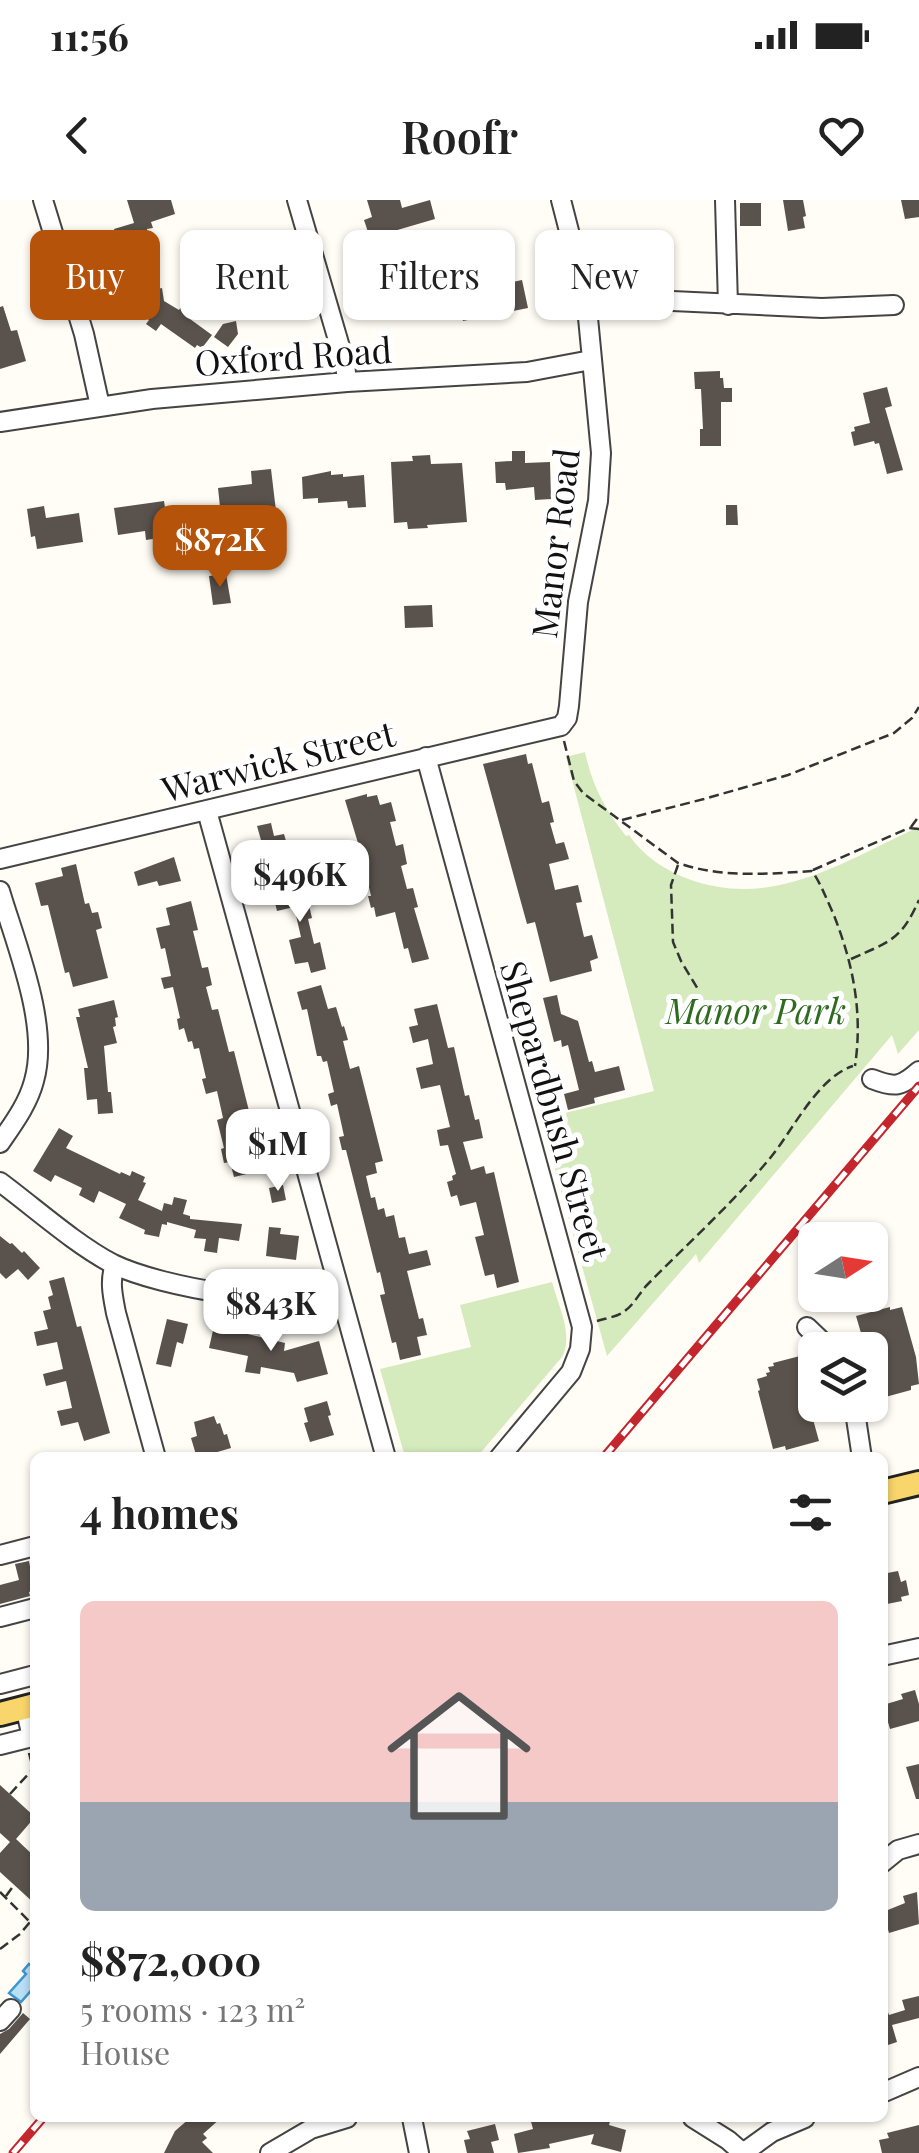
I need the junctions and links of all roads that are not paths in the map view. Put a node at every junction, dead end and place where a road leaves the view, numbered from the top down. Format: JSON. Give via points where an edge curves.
{"nodes":[{"id":1,"x":44,"y":200,"type":"edge"},
{"id":2,"x":297,"y":200,"type":"edge"},
{"id":3,"x":562,"y":200,"type":"edge"},
{"id":4,"x":725,"y":200,"type":"edge"},
{"id":5,"x":569,"y":230,"type":"edge"},
{"id":6,"x":674,"y":303,"type":"edge"},
{"id":7,"x":894,"y":305,"type":"dead end"},
{"id":8,"x":728,"y":306,"type":"junction"},
{"id":9,"x":588,"y":320,"type":"edge"},
{"id":10,"x":592,"y":360,"type":"junction"},
{"id":11,"x":347,"y":382,"type":"junction"},
{"id":12,"x":100,"y":406,"type":"junction"},
{"id":13,"x":0,"y":422,"type":"edge"},
{"id":14,"x":564,"y":722,"type":"joint"},
{"id":15,"x":426,"y":757,"type":"junction"},
{"id":16,"x":208,"y":811,"type":"junction"},
{"id":17,"x":0,"y":859,"type":"edge"},
{"id":18,"x":0,"y":891,"type":"edge"},
{"id":19,"x":919,"y":1071,"type":"edge"},
{"id":20,"x":872,"y":1079,"type":"road end"},
{"id":21,"x":0,"y":1143,"type":"edge"},
{"id":22,"x":0,"y":1182,"type":"edge"},
{"id":23,"x":116,"y":1265,"type":"junction"},
{"id":24,"x":341,"y":1296,"type":"junction"},
{"id":25,"x":807,"y":1327,"type":"dead end"},
{"id":26,"x":812,"y":1332,"type":"edge"},
{"id":27,"x":857,"y":1422,"type":"edge"},
{"id":28,"x":154,"y":1452,"type":"edge"},
{"id":29,"x":384,"y":1452,"type":"edge"},
{"id":30,"x":504,"y":1452,"type":"edge"},
{"id":31,"x":861,"y":1452,"type":"edge"},
{"id":32,"x":919,"y":1483,"type":"edge"},
{"id":33,"x":888,"y":1491,"type":"edge"},
{"id":34,"x":30,"y":1547,"type":"edge"},
{"id":35,"x":0,"y":1555,"type":"edge"},
{"id":36,"x":30,"y":1609,"type":"edge"},
{"id":37,"x":0,"y":1617,"type":"edge"},
{"id":38,"x":919,"y":1648,"type":"edge"},
{"id":39,"x":888,"y":1655,"type":"edge"},
{"id":40,"x":30,"y":1676,"type":"edge"},
{"id":41,"x":0,"y":1684,"type":"edge"},
{"id":42,"x":30,"y":1706,"type":"edge"},
{"id":43,"x":0,"y":1714,"type":"edge"},
{"id":44,"x":30,"y":1738,"type":"edge"},
{"id":45,"x":0,"y":1745,"type":"edge"},
{"id":46,"x":919,"y":1844,"type":"edge"},
{"id":47,"x":890,"y":1847,"type":"edge"},
{"id":48,"x":919,"y":2077,"type":"edge"},
{"id":49,"x":888,"y":2090,"type":"edge"},
{"id":50,"x":334,"y":2122,"type":"edge"},
{"id":51,"x":413,"y":2122,"type":"edge"},
{"id":52,"x":699,"y":2122,"type":"edge"},
{"id":53,"x":796,"y":2122,"type":"edge"},
{"id":54,"x":270,"y":2153,"type":"edge"},
{"id":55,"x":420,"y":2153,"type":"edge"},
{"id":56,"x":743,"y":2153,"type":"edge"}],
"edges":[{"from":1,"to":12,"type":"street"},
{"from":2,"to":11,"type":"street"},
{"from":3,"to":5,"type":"street","name":"Manor Road"},
{"from":4,"to":8,"type":"street"},
{"from":6,"to":8,"type":"street"},
{"from":7,"to":8,"type":"street"},
{"from":9,"to":10,"type":"street","name":"Manor Road"},
{"from":10,"to":11,"type":"street","name":"Oxford Road","via":[[527,372]]},
{"from":10,"to":14,"type":"street","name":"Manor Road","via":[[601,453],[598,501]]},
{"from":11,"to":12,"type":"street","name":"Oxford Road"},
{"from":12,"to":13,"type":"street","name":"Oxford Road"},
{"from":14,"to":15,"type":"street","name":"Warwick Street"},
{"from":15,"to":16,"type":"street","name":"Warwick Street"},
{"from":15,"to":30,"type":"street","name":"Shepardbush Street","via":[[582,1327],[571,1372]]},
{"from":16,"to":17,"type":"street","name":"Warwick Street"},
{"from":16,"to":24,"type":"street"},
{"from":18,"to":21,"type":"street","via":[[38,1036],[35,1079]]},
{"from":19,"to":20,"type":"street","via":[[890,1086]]},
{"from":22,"to":23,"type":"street"},
{"from":23,"to":24,"type":"street","via":[[196,1288],[309,1301]]},
{"from":23,"to":28,"type":"street","via":[[116,1313]]},
{"from":24,"to":29,"type":"street"},
{"from":25,"to":26,"type":"street"},
{"from":27,"to":31,"type":"street"},
{"from":32,"to":33,"type":"main road"},
{"from":34,"to":35,"type":"street"},
{"from":36,"to":37,"type":"street"},
{"from":38,"to":39,"type":"street"},
{"from":40,"to":41,"type":"street"},
{"from":42,"to":43,"type":"main road"},
{"from":44,"to":45,"type":"street"},
{"from":46,"to":47,"type":"street"},
{"from":48,"to":49,"type":"street"},
{"from":50,"to":54,"type":"street"},
{"from":51,"to":55,"type":"street"},
{"from":52,"to":56,"type":"street"},
{"from":53,"to":56,"type":"street"}]}
